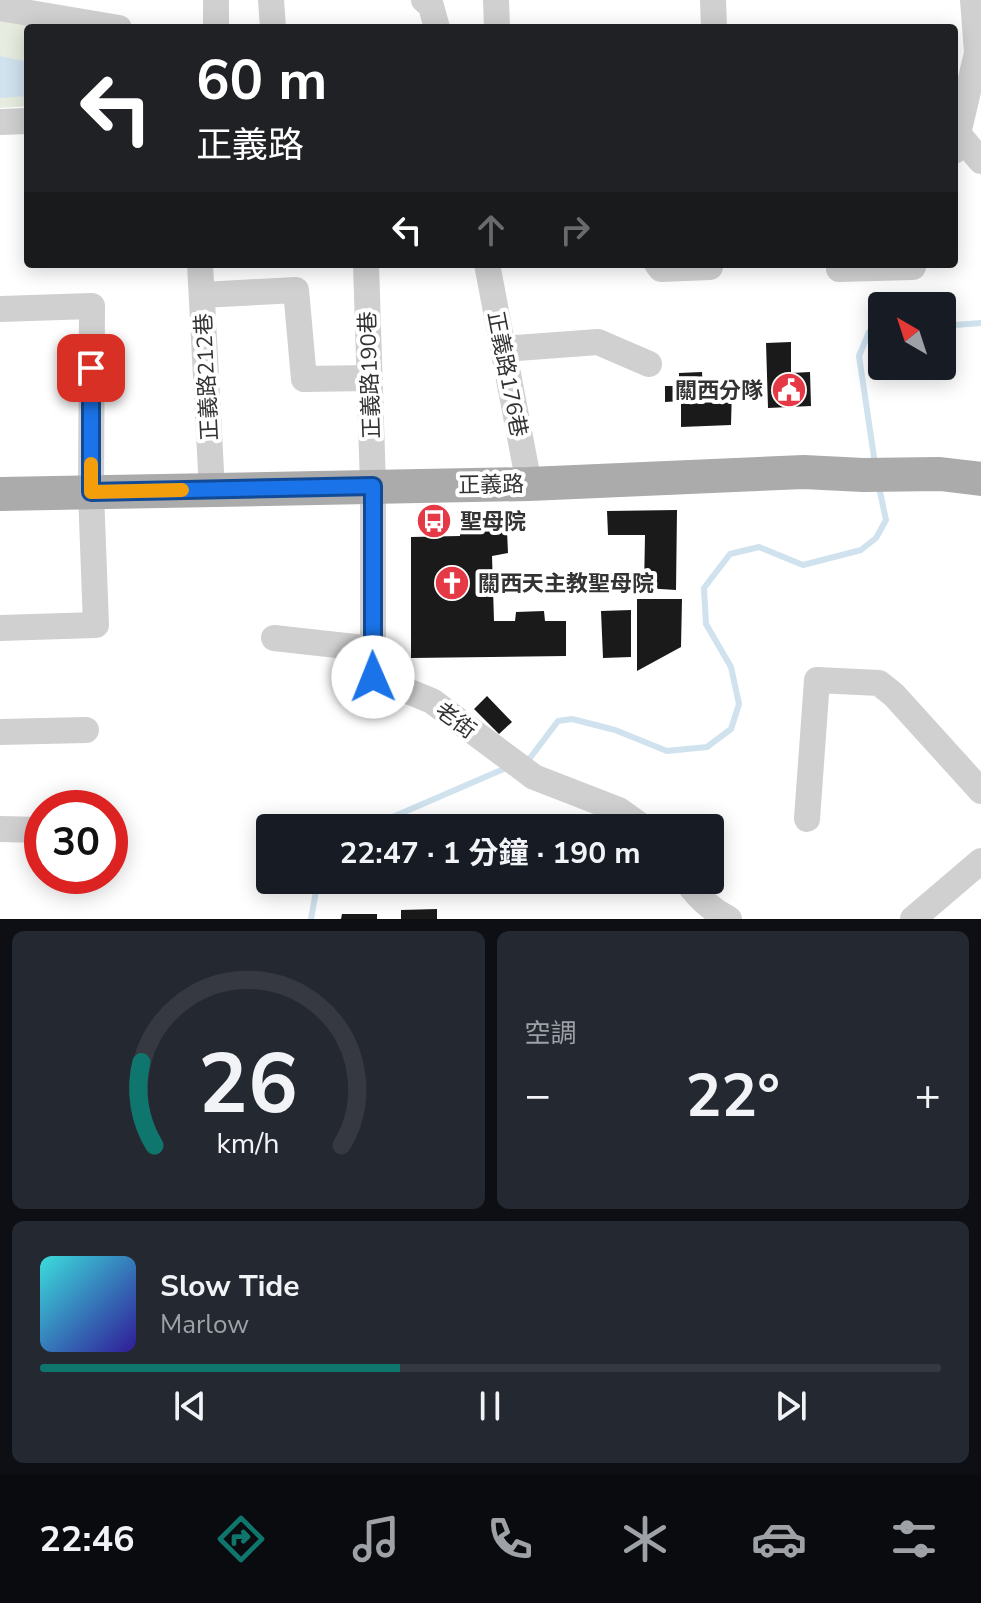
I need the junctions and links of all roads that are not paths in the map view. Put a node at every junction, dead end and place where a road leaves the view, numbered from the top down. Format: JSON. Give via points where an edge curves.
{"nodes":[{"id":1,"x":216,"y":0,"type":"edge"},
{"id":2,"x":271,"y":0,"type":"edge"},
{"id":3,"x":424,"y":0,"type":"edge"},
{"id":4,"x":496,"y":0,"type":"edge"},
{"id":5,"x":713,"y":0,"type":"edge"},
{"id":6,"x":973,"y":0,"type":"edge"},
{"id":7,"x":0,"y":8,"type":"edge"},
{"id":8,"x":95,"y":24,"type":"edge"},
{"id":9,"x":216,"y":24,"type":"edge"},
{"id":10,"x":273,"y":24,"type":"edge"},
{"id":11,"x":436,"y":24,"type":"edge"},
{"id":12,"x":497,"y":24,"type":"edge"},
{"id":13,"x":714,"y":24,"type":"edge"},
{"id":14,"x":971,"y":53,"type":"edge"},
{"id":15,"x":24,"y":121,"type":"edge"},
{"id":16,"x":0,"y":122,"type":"edge"},
{"id":17,"x":958,"y":128,"type":"edge"},
{"id":18,"x":958,"y":141,"type":"edge"},
{"id":19,"x":981,"y":161,"type":"edge"},
{"id":20,"x":200,"y":268,"type":"edge"},
{"id":21,"x":366,"y":268,"type":"edge"},
{"id":22,"x":488,"y":268,"type":"edge"},
{"id":23,"x":660,"y":268,"type":"edge"},
{"id":24,"x":686,"y":268,"type":"edge"},
{"id":25,"x":876,"y":268,"type":"edge"},
{"id":26,"x":839,"y":269,"type":"dead end"},
{"id":27,"x":202,"y":295,"type":"junction"},
{"id":28,"x":0,"y":309,"type":"edge"},
{"id":29,"x":503,"y":349,"type":"junction"},
{"id":30,"x":649,"y":364,"type":"dead end"},
{"id":31,"x":370,"y":378,"type":"junction"},
{"id":32,"x":981,"y":479,"type":"edge"},
{"id":33,"x":529,"y":484,"type":"junction"},
{"id":34,"x":373,"y":486,"type":"junction"},
{"id":35,"x":212,"y":490,"type":"junction"},
{"id":36,"x":91,"y":492,"type":"junction"},
{"id":37,"x":0,"y":494,"type":"edge"},
{"id":38,"x":0,"y":628,"type":"edge"},
{"id":39,"x":274,"y":638,"type":"dead end"},
{"id":40,"x":373,"y":649,"type":"junction"},
{"id":41,"x":373,"y":677,"type":"joint"},
{"id":42,"x":86,"y":730,"type":"dead end"},
{"id":43,"x":0,"y":732,"type":"edge"},
{"id":44,"x":981,"y":791,"type":"edge"},
{"id":45,"x":625,"y":814,"type":"edge"},
{"id":46,"x":807,"y":819,"type":"dead end"},
{"id":47,"x":0,"y":829,"type":"edge"},
{"id":48,"x":24,"y":830,"type":"edge"},
{"id":49,"x":981,"y":861,"type":"edge"},
{"id":50,"x":696,"y":894,"type":"edge"},
{"id":51,"x":729,"y":919,"type":"edge"},
{"id":52,"x":913,"y":919,"type":"edge"}],
"edges":[{"from":1,"to":9,"type":"street"},
{"from":2,"to":10,"type":"street"},
{"from":3,"to":11,"type":"street"},
{"from":4,"to":12,"type":"street"},
{"from":5,"to":13,"type":"street"},
{"from":6,"to":14,"type":"street"},
{"from":7,"to":8,"type":"street"},
{"from":14,"to":17,"type":"street"},
{"from":15,"to":16,"type":"street"},
{"from":18,"to":19,"type":"street"},
{"from":20,"to":27,"type":"street","name":"正義路212巷"},
{"from":21,"to":31,"type":"street","name":"正義路190巷"},
{"from":22,"to":29,"type":"street","name":"正義路176巷"},
{"from":23,"to":24,"type":"street"},
{"from":25,"to":26,"type":"street"},
{"from":27,"to":31,"type":"street","via":[[296,290],[304,379]]},
{"from":27,"to":35,"type":"street","name":"正義路212巷"},
{"from":28,"to":36,"type":"street","via":[[92,306]]},
{"from":29,"to":30,"type":"street","via":[[598,342]]},
{"from":29,"to":33,"type":"street","name":"正義路176巷"},
{"from":31,"to":34,"type":"street","name":"正義路190巷"},
{"from":32,"to":33,"type":"main road","name":"正義路","via":[[804,472]]},
{"from":33,"to":34,"type":"main road","name":"正義路"},
{"from":34,"to":35,"type":"main road","name":"正義路"},
{"from":34,"to":40,"type":"street","name":"正義路190巷"},
{"from":35,"to":36,"type":"main road","name":"正義路"},
{"from":36,"to":37,"type":"main road","name":"正義路"},
{"from":36,"to":38,"type":"street","via":[[96,625]]},
{"from":39,"to":40,"type":"street"},
{"from":40,"to":41,"type":"street","name":"正義路190巷"},
{"from":41,"to":45,"type":"street","name":"老街","via":[[432,701],[530,773]]},
{"from":42,"to":43,"type":"street"},
{"from":44,"to":46,"type":"street","via":[[879,683],[817,680]]},
{"from":47,"to":48,"type":"street"},
{"from":49,"to":52,"type":"street"},
{"from":50,"to":51,"type":"street"}]}
